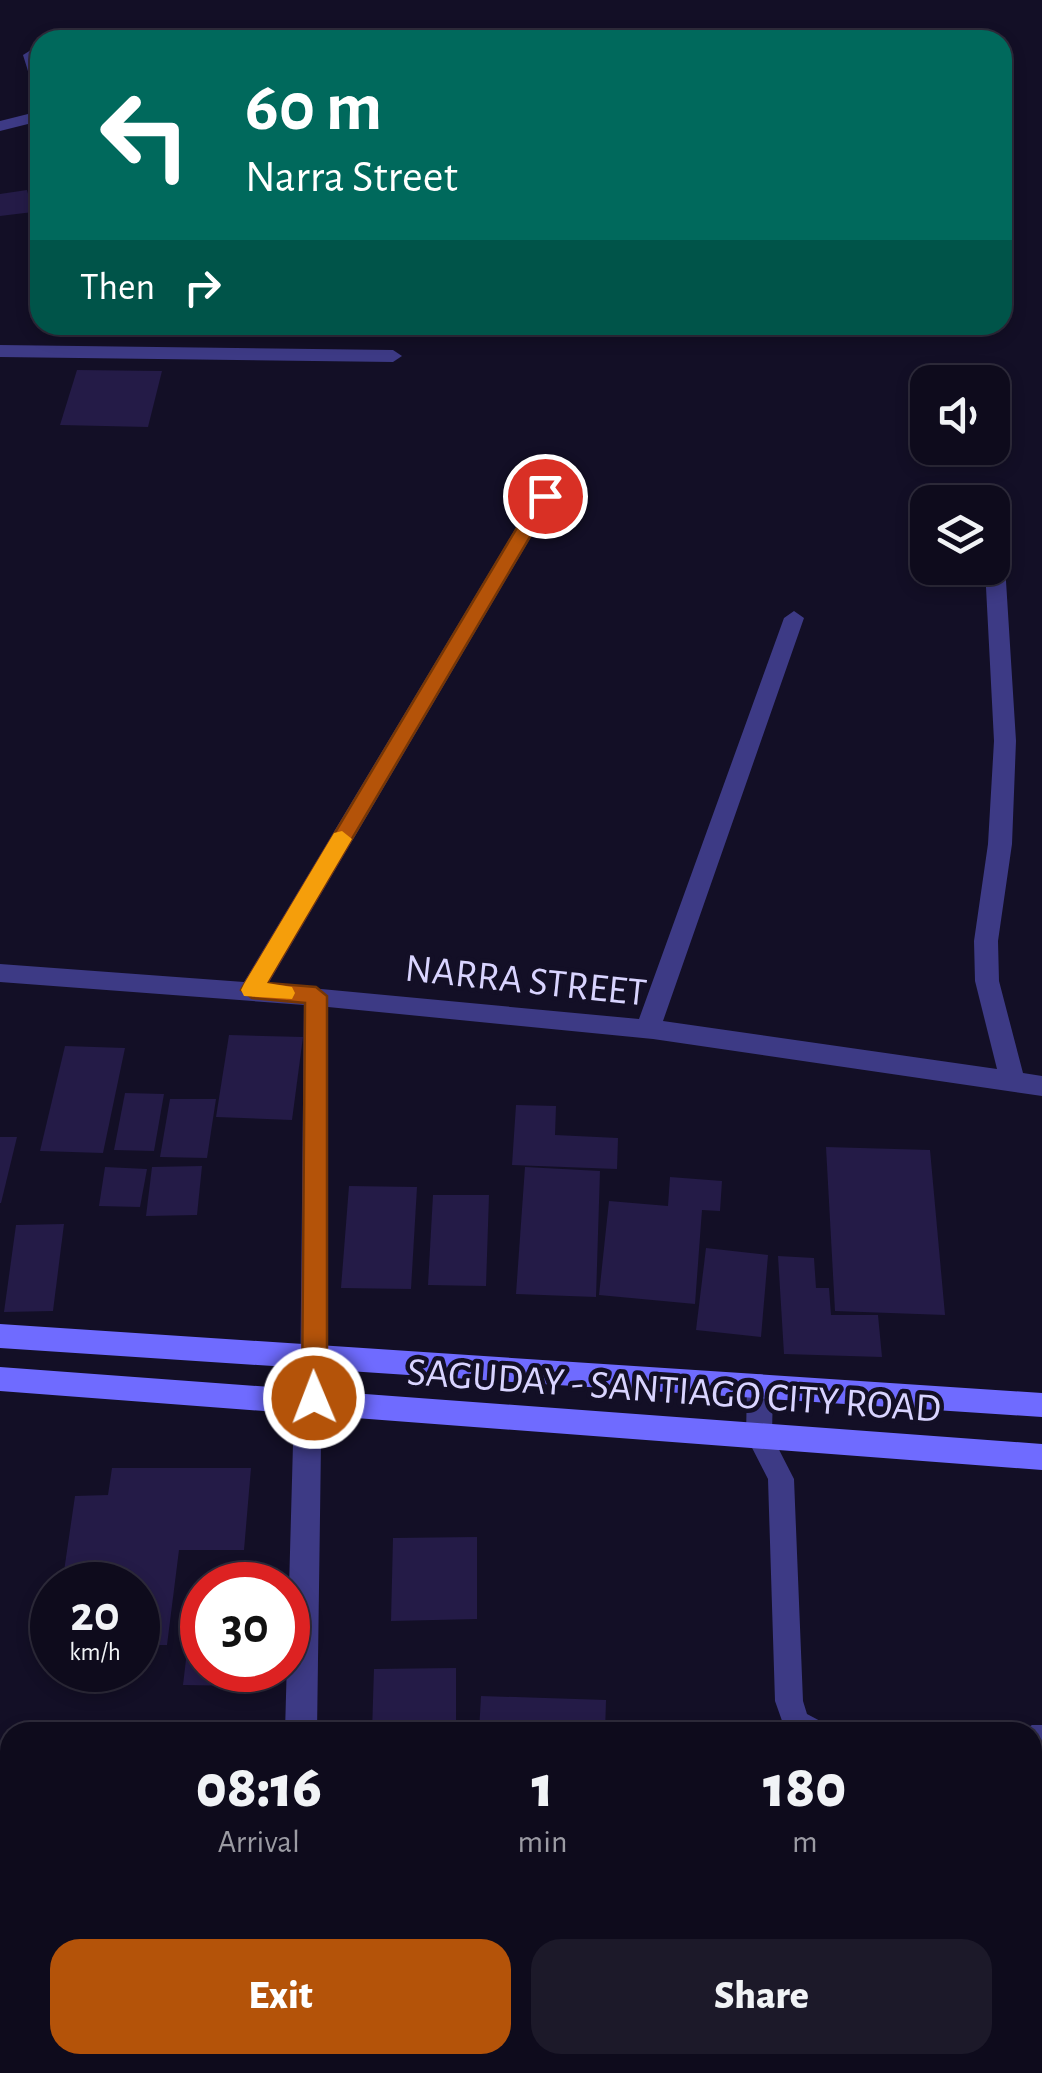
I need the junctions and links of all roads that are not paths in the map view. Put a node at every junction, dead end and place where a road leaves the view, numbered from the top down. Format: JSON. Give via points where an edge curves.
{"nodes":[{"id":1,"x":30,"y":118,"type":"edge"},
{"id":2,"x":0,"y":126,"type":"edge"},
{"id":3,"x":0,"y":350,"type":"edge"},
{"id":4,"x":393,"y":356,"type":"dead end"},
{"id":5,"x":545,"y":496,"type":"dead end"},
{"id":6,"x":996,"y":585,"type":"edge"},
{"id":7,"x":794,"y":618,"type":"dead end"},
{"id":8,"x":0,"y":973,"type":"edge"},
{"id":9,"x":252,"y":990,"type":"junction"},
{"id":10,"x":316,"y":996,"type":"junction"},
{"id":11,"x":648,"y":1028,"type":"junction"},
{"id":12,"x":1012,"y":1080,"type":"junction"},
{"id":13,"x":1042,"y":1086,"type":"edge"},
{"id":14,"x":0,"y":1336,"type":"edge"},
{"id":15,"x":314,"y":1357,"type":"junction"},
{"id":16,"x":0,"y":1379,"type":"edge"},
{"id":17,"x":760,"y":1386,"type":"junction"},
{"id":18,"x":313,"y":1403,"type":"junction"},
{"id":19,"x":1042,"y":1405,"type":"edge"},
{"id":20,"x":759,"y":1436,"type":"junction"},
{"id":21,"x":1042,"y":1457,"type":"edge"},
{"id":22,"x":302,"y":1722,"type":"edge"},
{"id":23,"x":796,"y":1722,"type":"edge"}],
"edges":[{"from":1,"to":2,"type":"street"},
{"from":3,"to":4,"type":"street"},
{"from":5,"to":9,"type":"street"},
{"from":6,"to":12,"type":"street","via":[[1005,740],[986,968]]},
{"from":7,"to":11,"type":"street"},
{"from":8,"to":9,"type":"street","name":"NARRA STREET"},
{"from":9,"to":10,"type":"street","name":"NARRA STREET"},
{"from":10,"to":11,"type":"street","name":"NARRA STREET"},
{"from":10,"to":15,"type":"street"},
{"from":11,"to":12,"type":"street","name":"NARRA STREET"},
{"from":12,"to":13,"type":"street","name":"NARRA STREET"},
{"from":14,"to":15,"type":"main road","name":"SAGUDAY - SANTIAGO CITY ROAD"},
{"from":15,"to":17,"type":"main road","name":"SAGUDAY - SANTIAGO CITY ROAD"},
{"from":15,"to":18,"type":"street"},
{"from":16,"to":18,"type":"main road","name":"SAGUDAY - SANTIAGO CITY ROAD"},
{"from":17,"to":19,"type":"main road","name":"SAGUDAY - SANTIAGO CITY ROAD"},
{"from":17,"to":20,"type":"lane"},
{"from":18,"to":20,"type":"main road","name":"SAGUDAY - SANTIAGO CITY ROAD"},
{"from":18,"to":22,"type":"street"},
{"from":20,"to":21,"type":"main road","name":"SAGUDAY - SANTIAGO CITY ROAD"},
{"from":20,"to":23,"type":"lane","via":[[780,1479],[789,1701]]}]}
